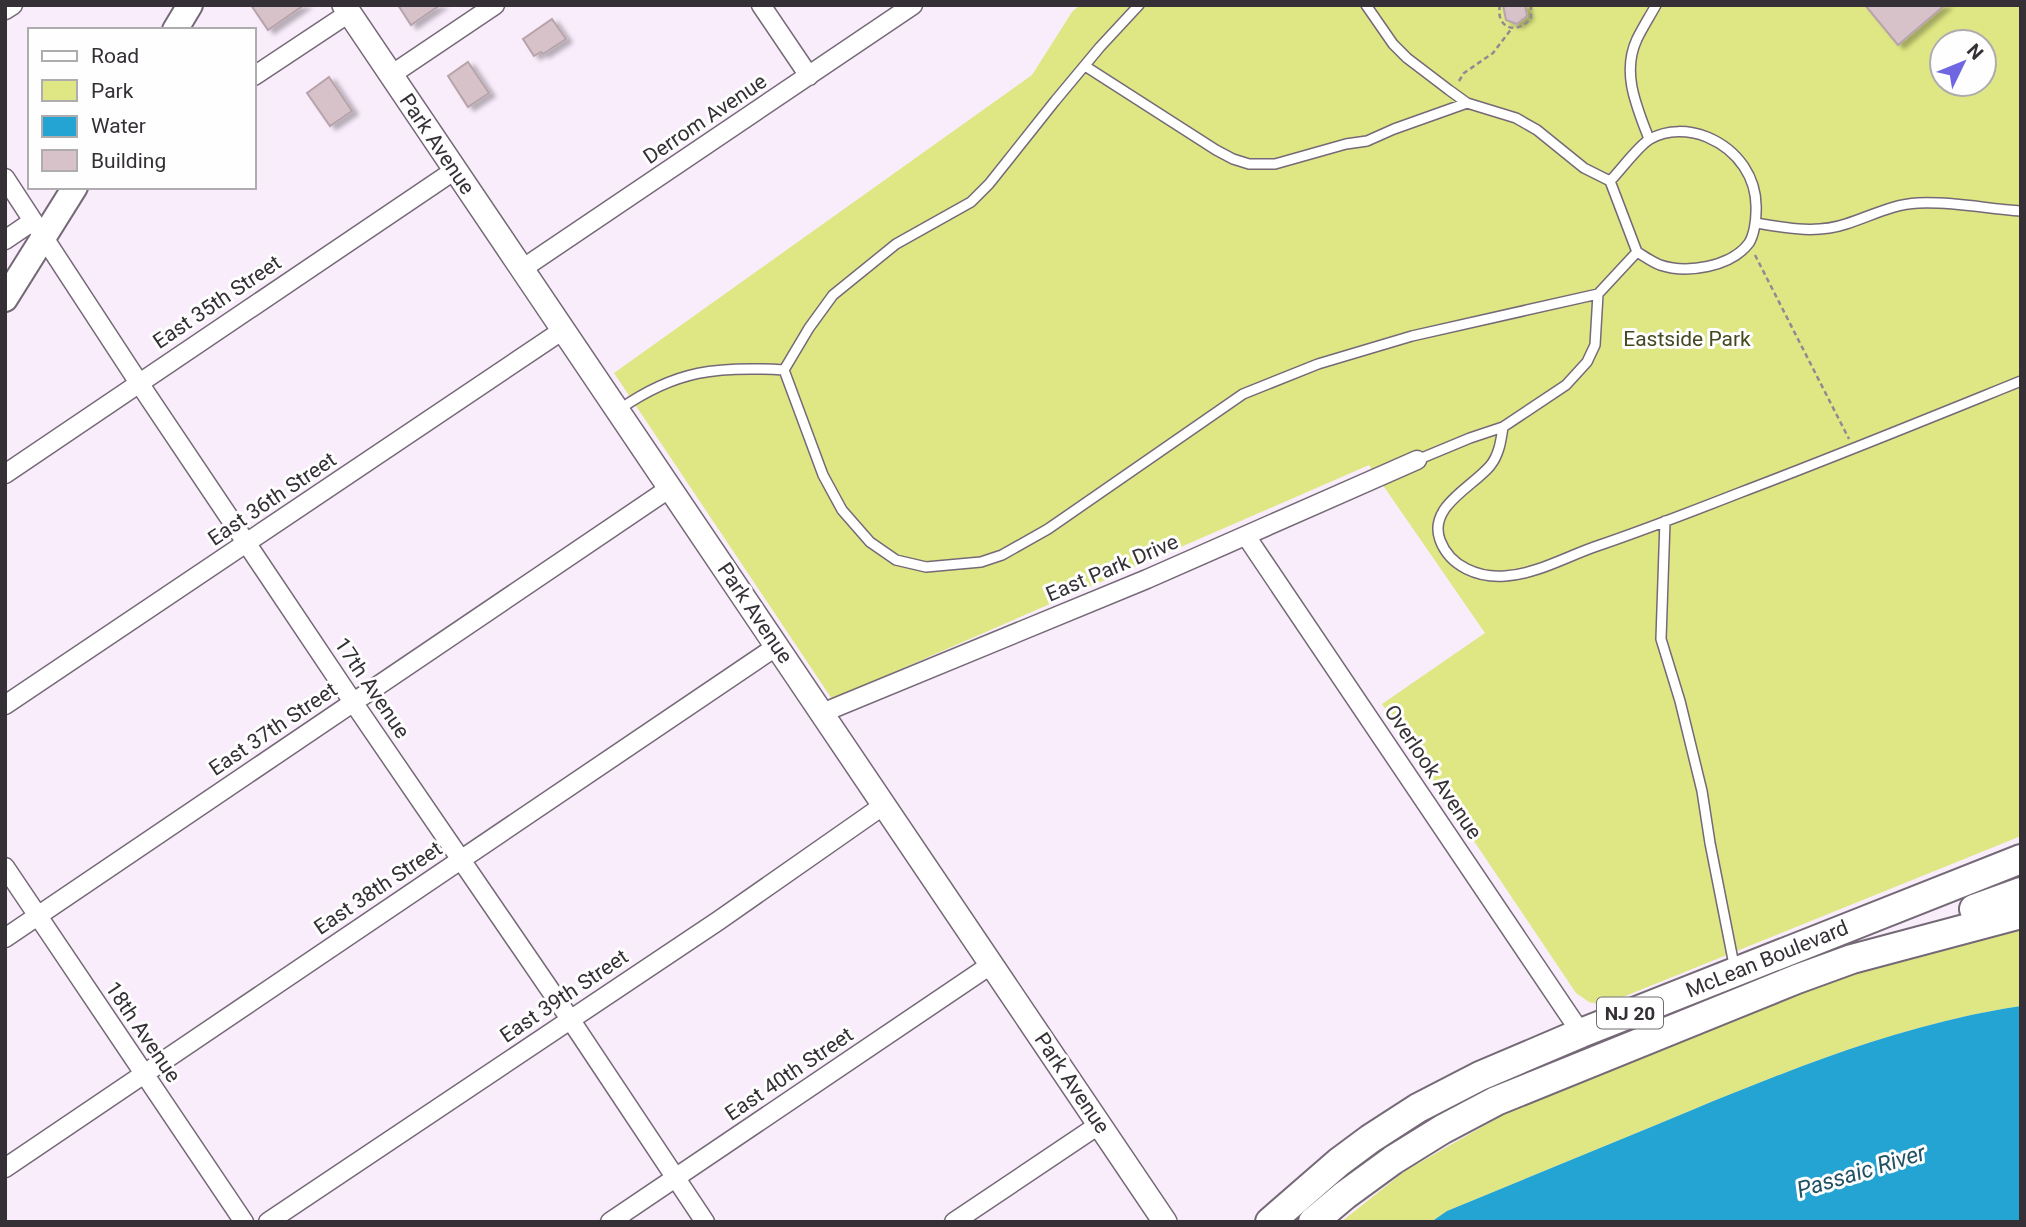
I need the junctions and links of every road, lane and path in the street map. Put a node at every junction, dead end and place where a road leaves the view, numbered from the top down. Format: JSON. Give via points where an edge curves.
{"nodes":[{"id":1,"x":13,"y":5,"type":"edge"},
{"id":2,"x":190,"y":5,"type":"edge"},
{"id":3,"x":495,"y":5,"type":"edge"},
{"id":4,"x":761,"y":5,"type":"edge"},
{"id":5,"x":912,"y":5,"type":"edge"},
{"id":6,"x":1139,"y":5,"type":"edge"},
{"id":7,"x":1366,"y":5,"type":"edge"},
{"id":8,"x":1500,"y":5,"type":"edge"},
{"id":9,"x":1531,"y":5,"type":"edge"},
{"id":10,"x":1657,"y":5,"type":"edge"},
{"id":11,"x":346,"y":9,"type":"edge"},
{"id":12,"x":5,"y":10,"type":"edge"},
{"id":13,"x":176,"y":28,"type":"edge"},
{"id":14,"x":1512,"y":28,"type":"junction"},
{"id":15,"x":1085,"y":66,"type":"junction"},
{"id":16,"x":256,"y":75,"type":"edge"},
{"id":17,"x":391,"y":75,"type":"junction"},
{"id":18,"x":809,"y":76,"type":"junction"},
{"id":19,"x":1449,"y":90,"type":"junction"},
{"id":20,"x":1467,"y":103,"type":"junction"},
{"id":21,"x":1649,"y":139,"type":"junction"},
{"id":22,"x":455,"y":170,"type":"junction"},
{"id":23,"x":5,"y":178,"type":"edge"},
{"id":24,"x":1610,"y":181,"type":"junction"},
{"id":25,"x":71,"y":194,"type":"edge"},
{"id":26,"x":2021,"y":211,"type":"edge"},
{"id":27,"x":1756,"y":223,"type":"junction"},
{"id":28,"x":39,"y":229,"type":"junction"},
{"id":29,"x":5,"y":240,"type":"edge"},
{"id":30,"x":1749,"y":242,"type":"junction"},
{"id":31,"x":1637,"y":252,"type":"junction"},
{"id":32,"x":522,"y":269,"type":"junction"},
{"id":33,"x":1598,"y":294,"type":"junction"},
{"id":34,"x":5,"y":299,"type":"edge"},
{"id":35,"x":563,"y":330,"type":"junction"},
{"id":36,"x":784,"y":370,"type":"junction"},
{"id":37,"x":2021,"y":381,"type":"edge"},
{"id":38,"x":139,"y":383,"type":"junction"},
{"id":39,"x":618,"y":411,"type":"junction"},
{"id":40,"x":1503,"y":427,"type":"junction"},
{"id":41,"x":1847,"y":436,"type":"dead end"},
{"id":42,"x":1417,"y":460,"type":"joint"},
{"id":43,"x":5,"y":474,"type":"edge"},
{"id":44,"x":670,"y":488,"type":"junction"},
{"id":45,"x":1665,"y":522,"type":"junction"},
{"id":46,"x":1246,"y":536,"type":"junction"},
{"id":47,"x":247,"y":543,"type":"junction"},
{"id":48,"x":777,"y":646,"type":"junction"},
{"id":49,"x":353,"y":702,"type":"junction"},
{"id":50,"x":5,"y":705,"type":"edge"},
{"id":51,"x":822,"y":713,"type":"junction"},
{"id":52,"x":884,"y":805,"type":"junction"},
{"id":53,"x":461,"y":859,"type":"junction"},
{"id":54,"x":2021,"y":859,"type":"edge"},
{"id":55,"x":5,"y":867,"type":"edge"},
{"id":56,"x":2021,"y":892,"type":"edge"},
{"id":57,"x":2021,"y":914,"type":"edge"},
{"id":58,"x":38,"y":916,"type":"junction"},
{"id":59,"x":5,"y":938,"type":"edge"},
{"id":60,"x":1852,"y":959,"type":"junction"},
{"id":61,"x":992,"y":964,"type":"junction"},
{"id":62,"x":1735,"y":971,"type":"junction"},
{"id":63,"x":570,"y":1019,"type":"junction"},
{"id":64,"x":1581,"y":1033,"type":"junction"},
{"id":65,"x":144,"y":1073,"type":"junction"},
{"id":66,"x":1100,"y":1124,"type":"junction"},
{"id":67,"x":5,"y":1168,"type":"edge"},
{"id":68,"x":675,"y":1178,"type":"junction"},
{"id":69,"x":244,"y":1222,"type":"edge"},
{"id":70,"x":268,"y":1222,"type":"edge"},
{"id":71,"x":611,"y":1222,"type":"edge"},
{"id":72,"x":705,"y":1222,"type":"edge"},
{"id":73,"x":954,"y":1222,"type":"edge"},
{"id":74,"x":1165,"y":1222,"type":"edge"},
{"id":75,"x":1270,"y":1222,"type":"edge"},
{"id":76,"x":1313,"y":1222,"type":"edge"}],
"edges":[{"from":1,"to":12,"type":"street"},
{"from":2,"to":13,"type":"main road"},
{"from":3,"to":17,"type":"street"},
{"from":4,"to":18,"type":"street"},
{"from":5,"to":18,"type":"street","name":"Derrom Avenue"},
{"from":6,"to":15,"type":"lane"},
{"from":7,"to":19,"type":"lane","via":[[1407,58]]},
{"from":8,"to":14,"type":"path","via":[[1500,18]]},
{"from":9,"to":14,"type":"path","via":[[1528,23]]},
{"from":10,"to":21,"type":"lane","via":[[1636,40],[1630,63],[1631,88]]},
{"from":11,"to":16,"type":"street"},
{"from":11,"to":17,"type":"street","name":"Park Avenue"},
{"from":14,"to":19,"type":"path","via":[[1493,53]]},
{"from":15,"to":20,"type":"lane","via":[[1216,150],[1249,164],[1275,164],[1367,141]]},
{"from":15,"to":36,"type":"lane","via":[[971,202],[896,244],[833,295]]},
{"from":17,"to":22,"type":"street","name":"Park Avenue"},
{"from":18,"to":32,"type":"street","name":"Derrom Avenue"},
{"from":19,"to":20,"type":"lane"},
{"from":20,"to":24,"type":"lane","via":[[1517,118],[1584,168]]},
{"from":21,"to":24,"type":"lane"},
{"from":21,"to":27,"type":"lane","via":[[1693,132],[1732,151],[1753,184]]},
{"from":22,"to":32,"type":"street","name":"Park Avenue"},
{"from":22,"to":38,"type":"street","name":"East 35th Street"},
{"from":23,"to":28,"type":"street","name":"17th Avenue"},
{"from":24,"to":31,"type":"lane"},
{"from":25,"to":28,"type":"main road"},
{"from":26,"to":27,"type":"lane","via":[[1918,203],[1821,229]]},
{"from":27,"to":30,"type":"lane"},
{"from":28,"to":29,"type":"street"},
{"from":28,"to":34,"type":"main road"},
{"from":28,"to":38,"type":"street","name":"17th Avenue"},
{"from":30,"to":31,"type":"lane","via":[[1722,261],[1688,270],[1660,265]]},
{"from":30,"to":41,"type":"path"},
{"from":31,"to":33,"type":"lane"},
{"from":32,"to":35,"type":"street","name":"Park Avenue"},
{"from":33,"to":36,"type":"lane","via":[[1412,336],[1318,364],[1243,394],[1025,544],[981,562],[960,565],[926,567],[896,560],[870,542],[842,510],[823,475]]},
{"from":33,"to":40,"type":"lane","via":[[1595,345],[1587,362],[1566,385]]},
{"from":35,"to":39,"type":"street","name":"Park Avenue"},
{"from":35,"to":47,"type":"street","name":"East 36th Street"},
{"from":36,"to":39,"type":"lane","via":[[721,368],[695,373],[637,397]]},
{"from":37,"to":45,"type":"lane"},
{"from":38,"to":43,"type":"street","name":"East 35th Street"},
{"from":38,"to":47,"type":"street","name":"17th Avenue"},
{"from":39,"to":44,"type":"street","name":"Park Avenue"},
{"from":40,"to":42,"type":"lane"},
{"from":40,"to":45,"type":"lane","via":[[1490,466],[1453,499],[1438,521],[1443,546],[1464,568],[1484,576],[1525,573]]},
{"from":42,"to":46,"type":"street","name":"East Park Drive"},
{"from":44,"to":48,"type":"street","name":"Park Avenue"},
{"from":44,"to":49,"type":"street","name":"East 37th Street"},
{"from":45,"to":62,"type":"lane","via":[[1661,639],[1702,791]]},
{"from":46,"to":51,"type":"street","name":"East Park Drive"},
{"from":46,"to":64,"type":"street","name":"Overlook Avenue"},
{"from":47,"to":49,"type":"street","name":"17th Avenue"},
{"from":47,"to":50,"type":"street","name":"East 36th Street"},
{"from":48,"to":51,"type":"street","name":"Park Avenue"},
{"from":48,"to":53,"type":"street","name":"East 38th Street"},
{"from":49,"to":53,"type":"street","name":"17th Avenue"},
{"from":49,"to":58,"type":"street","name":"East 37th Street"},
{"from":51,"to":52,"type":"street","name":"Park Avenue"},
{"from":52,"to":61,"type":"street","name":"Park Avenue"},
{"from":52,"to":63,"type":"street","name":"East 39th Street"},
{"from":53,"to":63,"type":"street","name":"17th Avenue"},
{"from":53,"to":65,"type":"street","name":"East 38th Street"},
{"from":54,"to":62,"type":"main road","name":"McLean Boulevard","number":"NJ 20"},
{"from":55,"to":58,"type":"street","name":"18th Avenue"},
{"from":56,"to":60,"type":"main road"},
{"from":57,"to":60,"type":"main road","name":"McLean Boulevard","number":"NJ 20"},
{"from":58,"to":59,"type":"street","name":"East 37th Street"},
{"from":58,"to":65,"type":"street","name":"18th Avenue"},
{"from":60,"to":76,"type":"main road","name":"McLean Boulevard","number":"NJ 20","via":[[1496,1101],[1393,1160]]},
{"from":61,"to":66,"type":"street","name":"Park Avenue"},
{"from":61,"to":68,"type":"street","name":"East 40th Street"},
{"from":62,"to":64,"type":"main road","name":"McLean Boulevard","number":"NJ 20"},
{"from":63,"to":68,"type":"street","name":"17th Avenue"},
{"from":63,"to":70,"type":"street","name":"East 39th Street"},
{"from":64,"to":75,"type":"main road","name":"McLean Boulevard","number":"NJ 20","via":[[1418,1108],[1339,1162]]},
{"from":65,"to":67,"type":"street","name":"East 38th Street"},
{"from":65,"to":69,"type":"street","name":"18th Avenue"},
{"from":66,"to":73,"type":"street"},
{"from":66,"to":74,"type":"street","name":"Park Avenue"},
{"from":68,"to":71,"type":"street","name":"East 40th Street"},
{"from":68,"to":72,"type":"street","name":"17th Avenue"}]}
